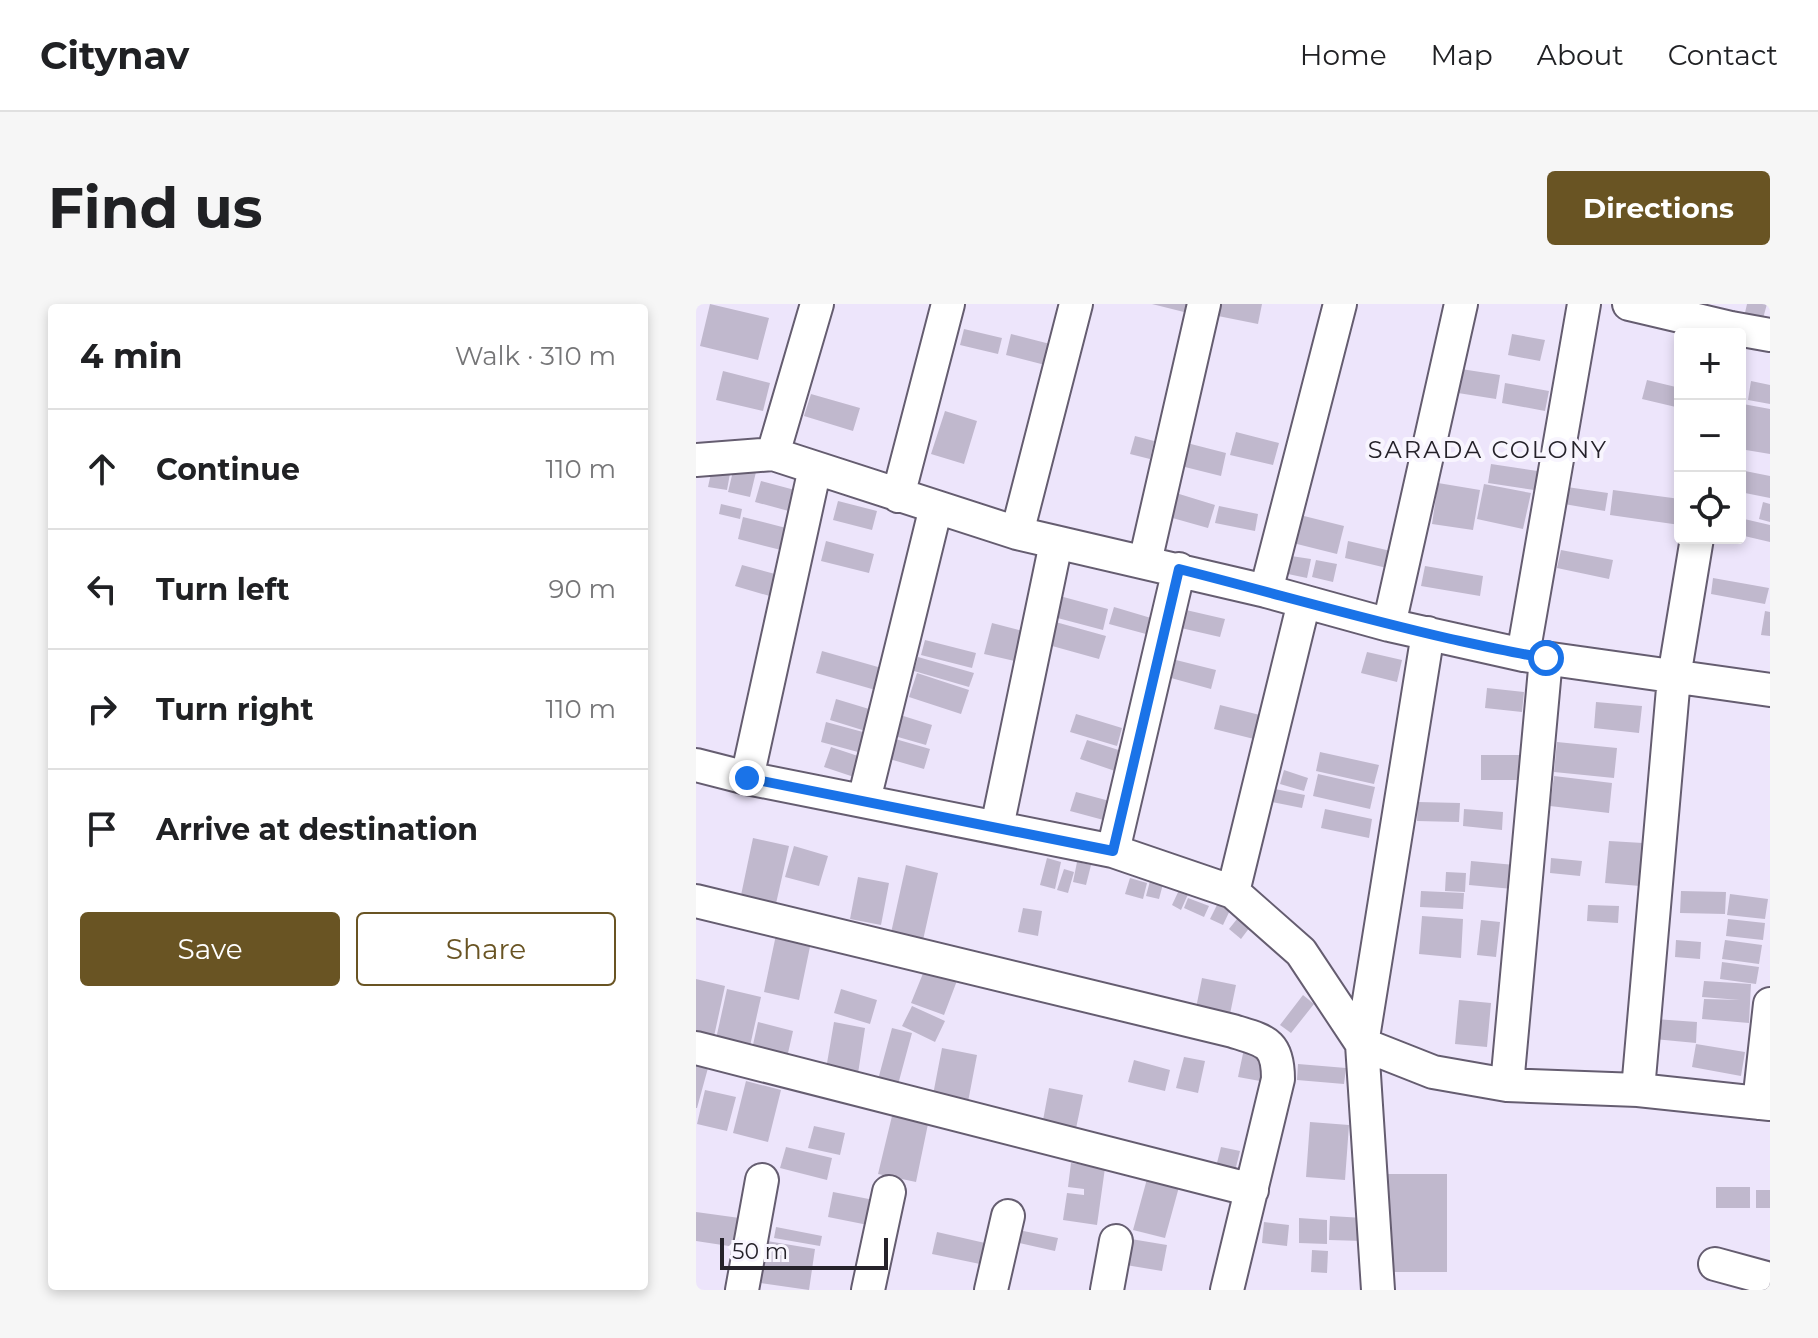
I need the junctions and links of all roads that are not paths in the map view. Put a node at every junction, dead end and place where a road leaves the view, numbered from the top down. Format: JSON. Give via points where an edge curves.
{"nodes":[{"id":1,"x":817,"y":304,"type":"edge"},
{"id":2,"x":948,"y":304,"type":"edge"},
{"id":3,"x":1076,"y":304,"type":"edge"},
{"id":4,"x":1204,"y":304,"type":"edge"},
{"id":5,"x":1340,"y":304,"type":"edge"},
{"id":6,"x":1461,"y":304,"type":"edge"},
{"id":7,"x":1584,"y":304,"type":"edge"},
{"id":8,"x":1629,"y":304,"type":"edge"},
{"id":9,"x":1720,"y":328,"type":"edge"},
{"id":10,"x":1746,"y":333,"type":"edge"},
{"id":11,"x":1770,"y":335,"type":"edge"},
{"id":12,"x":773,"y":454,"type":"junction"},
{"id":13,"x":696,"y":460,"type":"edge"},
{"id":14,"x":815,"y":468,"type":"junction"},
{"id":15,"x":898,"y":496,"type":"junction"},
{"id":16,"x":936,"y":507,"type":"junction"},
{"id":17,"x":1017,"y":533,"type":"junction"},
{"id":18,"x":1056,"y":543,"type":"junction"},
{"id":19,"x":1696,"y":544,"type":"edge"},
{"id":20,"x":1145,"y":562,"type":"junction"},
{"id":21,"x":1179,"y":569,"type":"junction"},
{"id":22,"x":1266,"y":591,"type":"junction"},
{"id":23,"x":1304,"y":602,"type":"junction"},
{"id":24,"x":1389,"y":625,"type":"junction"},
{"id":25,"x":1428,"y":633,"type":"junction"},
{"id":26,"x":1535,"y":656,"type":"junction"},
{"id":27,"x":1674,"y":677,"type":"junction"},
{"id":28,"x":1770,"y":690,"type":"edge"},
{"id":29,"x":696,"y":765,"type":"edge"},
{"id":30,"x":747,"y":778,"type":"junction"},
{"id":31,"x":864,"y":800,"type":"junction"},
{"id":32,"x":997,"y":827,"type":"junction"},
{"id":33,"x":1113,"y":851,"type":"junction"},
{"id":34,"x":1233,"y":892,"type":"junction"},
{"id":35,"x":696,"y":901,"type":"edge"},
{"id":36,"x":1770,"y":1004,"type":"edge"},
{"id":37,"x":1362,"y":1044,"type":"junction"},
{"id":38,"x":696,"y":1048,"type":"edge"},
{"id":39,"x":1507,"y":1085,"type":"junction"},
{"id":40,"x":1638,"y":1090,"type":"junction"},
{"id":41,"x":1764,"y":1104,"type":"edge"},
{"id":42,"x":762,"y":1180,"type":"dead end"},
{"id":43,"x":1252,"y":1190,"type":"junction"},
{"id":44,"x":889,"y":1192,"type":"dead end"},
{"id":45,"x":1008,"y":1216,"type":"dead end"},
{"id":46,"x":1116,"y":1241,"type":"dead end"},
{"id":47,"x":1715,"y":1264,"type":"dead end"},
{"id":48,"x":1770,"y":1279,"type":"edge"},
{"id":49,"x":742,"y":1290,"type":"edge"},
{"id":50,"x":868,"y":1290,"type":"edge"},
{"id":51,"x":991,"y":1290,"type":"edge"},
{"id":52,"x":1107,"y":1290,"type":"edge"},
{"id":53,"x":1227,"y":1290,"type":"edge"},
{"id":54,"x":1378,"y":1290,"type":"edge"}],
"edges":[{"from":1,"to":12,"type":"street"},
{"from":2,"to":15,"type":"street"},
{"from":3,"to":17,"type":"street"},
{"from":4,"to":20,"type":"street"},
{"from":5,"to":22,"type":"street"},
{"from":6,"to":24,"type":"street"},
{"from":7,"to":26,"type":"street"},
{"from":8,"to":9,"type":"street"},
{"from":10,"to":11,"type":"street"},
{"from":12,"to":13,"type":"street"},
{"from":12,"to":14,"type":"street"},
{"from":14,"to":15,"type":"street"},
{"from":14,"to":30,"type":"street"},
{"from":15,"to":16,"type":"street"},
{"from":16,"to":17,"type":"street"},
{"from":16,"to":31,"type":"street"},
{"from":17,"to":18,"type":"street"},
{"from":18,"to":20,"type":"street"},
{"from":18,"to":32,"type":"street"},
{"from":19,"to":27,"type":"street"},
{"from":20,"to":21,"type":"street"},
{"from":21,"to":22,"type":"street"},
{"from":21,"to":33,"type":"street"},
{"from":22,"to":23,"type":"street"},
{"from":23,"to":24,"type":"street"},
{"from":23,"to":34,"type":"street"},
{"from":24,"to":25,"type":"street"},
{"from":25,"to":26,"type":"street"},
{"from":25,"to":37,"type":"street"},
{"from":26,"to":27,"type":"street"},
{"from":26,"to":39,"type":"street"},
{"from":27,"to":28,"type":"street"},
{"from":27,"to":40,"type":"street"},
{"from":29,"to":30,"type":"street"},
{"from":30,"to":31,"type":"street"},
{"from":31,"to":32,"type":"street"},
{"from":32,"to":33,"type":"street"},
{"from":33,"to":34,"type":"street"},
{"from":34,"to":37,"type":"street","via":[[1301,952]]},
{"from":35,"to":43,"type":"street","via":[[1259,1039],[1278,1060],[1278,1079]]},
{"from":36,"to":41,"type":"street"},
{"from":37,"to":39,"type":"street","via":[[1433,1072]]},
{"from":37,"to":54,"type":"street"},
{"from":38,"to":43,"type":"street"},
{"from":39,"to":40,"type":"street"},
{"from":40,"to":41,"type":"street"},
{"from":42,"to":49,"type":"street"},
{"from":43,"to":53,"type":"street"},
{"from":44,"to":50,"type":"street"},
{"from":45,"to":51,"type":"street"},
{"from":46,"to":52,"type":"street"},
{"from":47,"to":48,"type":"street"}]}
